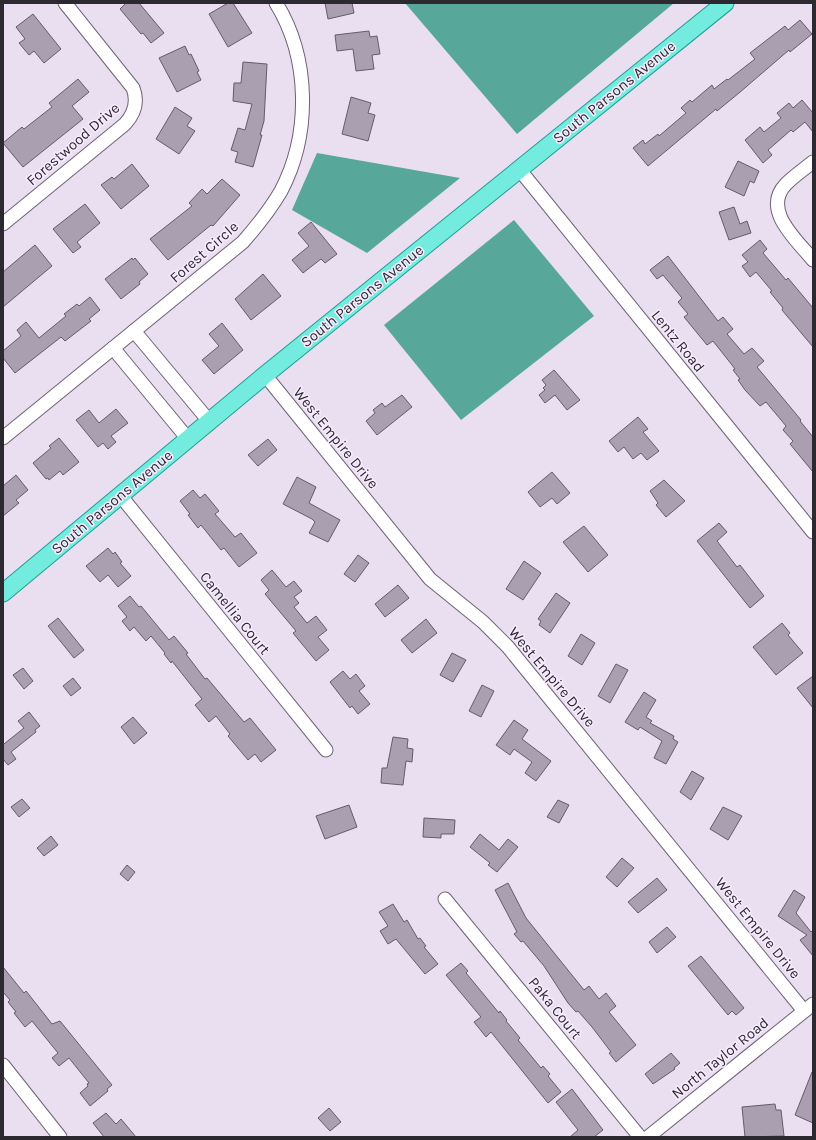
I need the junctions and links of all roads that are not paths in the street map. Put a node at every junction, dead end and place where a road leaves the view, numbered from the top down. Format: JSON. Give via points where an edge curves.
{"nodes":[{"id":1,"x":65,"y":3,"type":"edge"},
{"id":2,"x":276,"y":3,"type":"edge"},
{"id":3,"x":725,"y":3,"type":"edge"},
{"id":4,"x":813,"y":162,"type":"edge"},
{"id":5,"x":519,"y":169,"type":"junction"},
{"id":6,"x":4,"y":220,"type":"edge"},
{"id":7,"x":813,"y":260,"type":"edge"},
{"id":8,"x":134,"y":331,"type":"junction"},
{"id":9,"x":113,"y":348,"type":"junction"},
{"id":10,"x":265,"y":375,"type":"junction"},
{"id":11,"x":209,"y":421,"type":"junction"},
{"id":12,"x":3,"y":438,"type":"edge"},
{"id":13,"x":188,"y":439,"type":"junction"},
{"id":14,"x":120,"y":495,"type":"junction"},
{"id":15,"x":813,"y":532,"type":"edge"},
{"id":16,"x":3,"y":593,"type":"edge"},
{"id":17,"x":326,"y":750,"type":"dead end"},
{"id":18,"x":445,"y":899,"type":"dead end"},
{"id":19,"x":809,"y":1007,"type":"edge"},
{"id":20,"x":3,"y":1065,"type":"edge"},
{"id":21,"x":60,"y":1137,"type":"edge"},
{"id":22,"x":640,"y":1137,"type":"edge"},
{"id":23,"x":648,"y":1137,"type":"edge"}],
"edges":[{"from":1,"to":6,"type":"street","name":"Forestwood Drive","via":[[133,88],[136,96],[135,106],[132,116],[125,124]]},
{"from":2,"to":8,"type":"street","name":"Forest Circle","via":[[294,43],[300,73],[302,105],[300,134],[281,190],[265,217],[243,242]]},
{"from":3,"to":5,"type":"main road","name":"South Parsons Avenue"},
{"from":4,"to":7,"type":"street","via":[[786,184],[780,193],[778,212],[781,221]]},
{"from":5,"to":10,"type":"main road","name":"South Parsons Avenue"},
{"from":5,"to":15,"type":"street","name":"Lentz Road"},
{"from":8,"to":9,"type":"street","name":"Forest Circle"},
{"from":8,"to":11,"type":"street"},
{"from":9,"to":12,"type":"street","name":"Forest Circle"},
{"from":9,"to":13,"type":"street"},
{"from":10,"to":11,"type":"main road","name":"South Parsons Avenue"},
{"from":10,"to":19,"type":"street","name":"West Empire Drive","via":[[430,579],[483,622],[508,647]]},
{"from":11,"to":13,"type":"main road","name":"South Parsons Avenue"},
{"from":13,"to":14,"type":"main road","name":"South Parsons Avenue"},
{"from":14,"to":16,"type":"main road","name":"South Parsons Avenue"},
{"from":14,"to":17,"type":"street","name":"Camellia Court"},
{"from":18,"to":22,"type":"street","name":"Paka Court"},
{"from":19,"to":23,"type":"street","name":"North Taylor Road"},
{"from":20,"to":21,"type":"street"}]}
